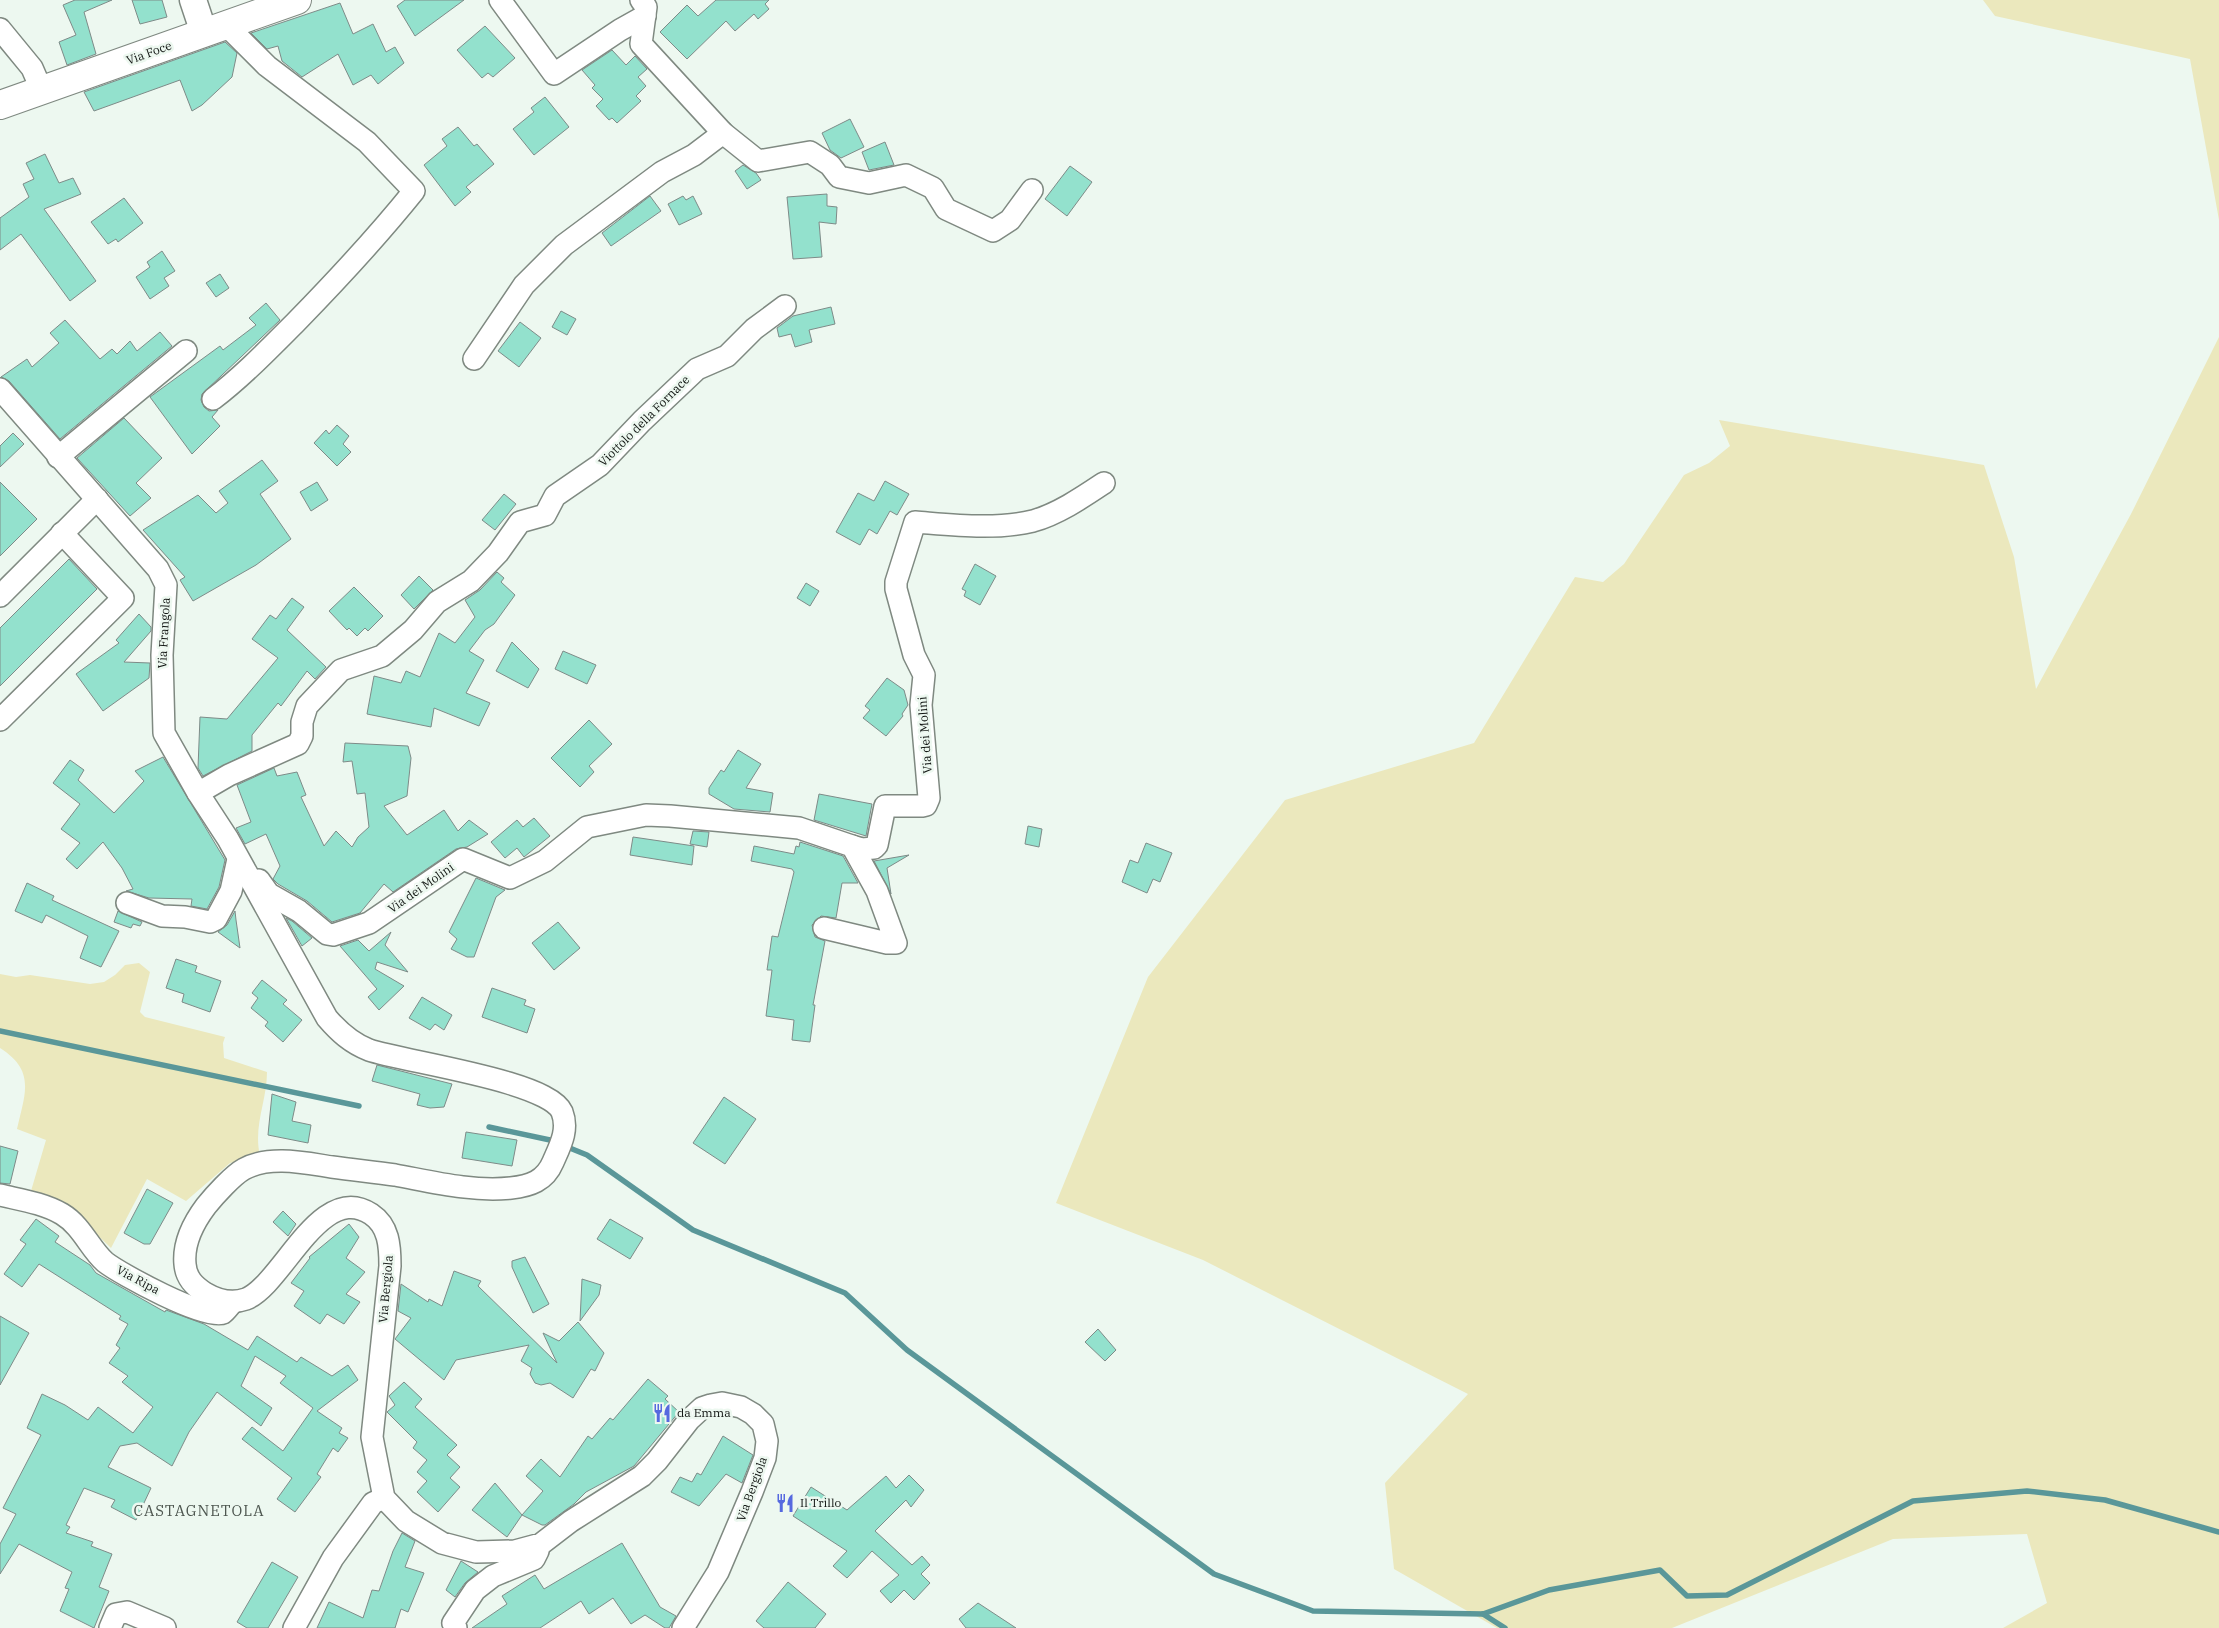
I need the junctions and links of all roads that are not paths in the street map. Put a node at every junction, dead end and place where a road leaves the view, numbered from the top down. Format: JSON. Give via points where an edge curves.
{"nodes":[{"id":1,"x":193,"y":0,"type":"edge"},
{"id":2,"x":297,"y":0,"type":"edge"},
{"id":3,"x":500,"y":0,"type":"edge"},
{"id":4,"x":643,"y":8,"type":"edge"},
{"id":5,"x":0,"y":29,"type":"edge"},
{"id":6,"x":215,"y":29,"type":"junction"},
{"id":7,"x":42,"y":91,"type":"junction"},
{"id":8,"x":0,"y":105,"type":"edge"},
{"id":9,"x":723,"y":133,"type":"junction"},
{"id":10,"x":1032,"y":190,"type":"dead end"},
{"id":11,"x":785,"y":306,"type":"dead end"},
{"id":12,"x":186,"y":351,"type":"dead end"},
{"id":13,"x":474,"y":359,"type":"dead end"},
{"id":14,"x":0,"y":389,"type":"edge"},
{"id":15,"x":213,"y":399,"type":"dead end"},
{"id":16,"x":58,"y":457,"type":"junction"},
{"id":17,"x":1104,"y":483,"type":"dead end"},
{"id":18,"x":97,"y":499,"type":"junction"},
{"id":19,"x":62,"y":534,"type":"junction"},
{"id":20,"x":0,"y":596,"type":"edge"},
{"id":21,"x":0,"y":720,"type":"edge"},
{"id":22,"x":198,"y":793,"type":"junction"},
{"id":23,"x":852,"y":846,"type":"junction"},
{"id":24,"x":238,"y":859,"type":"junction"},
{"id":25,"x":127,"y":903,"type":"dead end"},
{"id":26,"x":824,"y":928,"type":"dead end"},
{"id":27,"x":0,"y":1195,"type":"edge"},
{"id":28,"x":233,"y":1302,"type":"junction"},
{"id":29,"x":384,"y":1498,"type":"junction"},
{"id":30,"x":541,"y":1544,"type":"junction"},
{"id":31,"x":110,"y":1628,"type":"edge"},
{"id":32,"x":165,"y":1628,"type":"edge"},
{"id":33,"x":294,"y":1628,"type":"edge"},
{"id":34,"x":456,"y":1628,"type":"edge"},
{"id":35,"x":683,"y":1628,"type":"edge"}],
"edges":[{"from":1,"to":6,"type":"street"},
{"from":2,"to":6,"type":"main road","name":"Via Foce"},
{"from":3,"to":4,"type":"street","via":[[554,74],[620,30]]},
{"from":4,"to":9,"type":"street","via":[[641,44]]},
{"from":5,"to":7,"type":"street","via":[[32,68]]},
{"from":6,"to":7,"type":"main road","name":"Via Foce"},
{"from":6,"to":15,"type":"street","via":[[367,142],[414,191],[320,298],[241,378]]},
{"from":7,"to":8,"type":"main road","name":"Via Foce"},
{"from":9,"to":10,"type":"street","via":[[758,161],[810,152],[830,165],[839,177],[869,184],[906,175],[933,188],[946,209],[993,231],[1010,220]]},
{"from":9,"to":13,"type":"street","via":[[694,156],[662,172],[564,245],[524,285]]},
{"from":11,"to":22,"type":"street","name":"Viottolo della Fornace","via":[[754,329],[727,356],[696,369],[600,465],[555,496],[545,515],[520,522],[472,581],[437,602],[413,630],[382,656],[341,670],[306,706],[298,744],[229,775]]},
{"from":12,"to":16,"type":"street"},
{"from":14,"to":16,"type":"street","name":"Via Frangola"},
{"from":16,"to":18,"type":"street","name":"Via Frangola"},
{"from":17,"to":23,"type":"street","name":"Via dei Molini","via":[[1078,500],[1034,520],[988,527],[915,522],[896,589],[914,654],[924,675],[921,704],[929,798],[922,806],[887,805],[874,848]]},
{"from":18,"to":19,"type":"street"},
{"from":18,"to":22,"type":"street","name":"Via Frangola","via":[[158,569],[166,585],[162,655],[164,734]]},
{"from":19,"to":20,"type":"street"},
{"from":19,"to":21,"type":"street","via":[[124,598]]},
{"from":22,"to":24,"type":"street","name":"Via Frangola"},
{"from":23,"to":24,"type":"street","name":"Via dei Molini","via":[[798,828],[646,815],[587,827],[545,861],[516,877],[510,878],[463,859],[369,923],[333,935],[269,894],[250,867]]},
{"from":23,"to":26,"type":"street","via":[[877,892],[896,942]]},
{"from":24,"to":25,"type":"street","via":[[224,908],[210,922],[162,916]]},
{"from":24,"to":28,"type":"street","via":[[327,1018],[343,1036],[368,1049],[528,1088],[554,1101],[562,1113],[564,1137],[549,1173],[530,1186],[466,1188],[363,1170],[278,1160],[244,1169],[212,1198],[200,1214],[187,1241],[184,1263],[188,1278],[196,1286]]},
{"from":27,"to":28,"type":"street","name":"Via Ripa","via":[[37,1203],[63,1214],[87,1236],[104,1261],[126,1276],[198,1311],[223,1313]]},
{"from":28,"to":29,"type":"street","name":"Via Bergiola","via":[[246,1299],[268,1283],[319,1221],[343,1209],[364,1209],[379,1219],[390,1241],[390,1266],[372,1438]]},
{"from":29,"to":30,"type":"street","name":"Via Bergiola","via":[[406,1521],[442,1543],[476,1552],[516,1551]]},
{"from":29,"to":33,"type":"street","via":[[373,1503],[333,1558]]},
{"from":30,"to":34,"type":"street","via":[[534,1559],[493,1576],[475,1590],[453,1623]]},
{"from":30,"to":35,"type":"street","name":"Via Bergiola","via":[[642,1476],[702,1408],[722,1403],[741,1407],[753,1414],[766,1432],[764,1458],[718,1572]]},
{"from":31,"to":32,"type":"street","via":[[116,1614],[127,1612]]}]}
